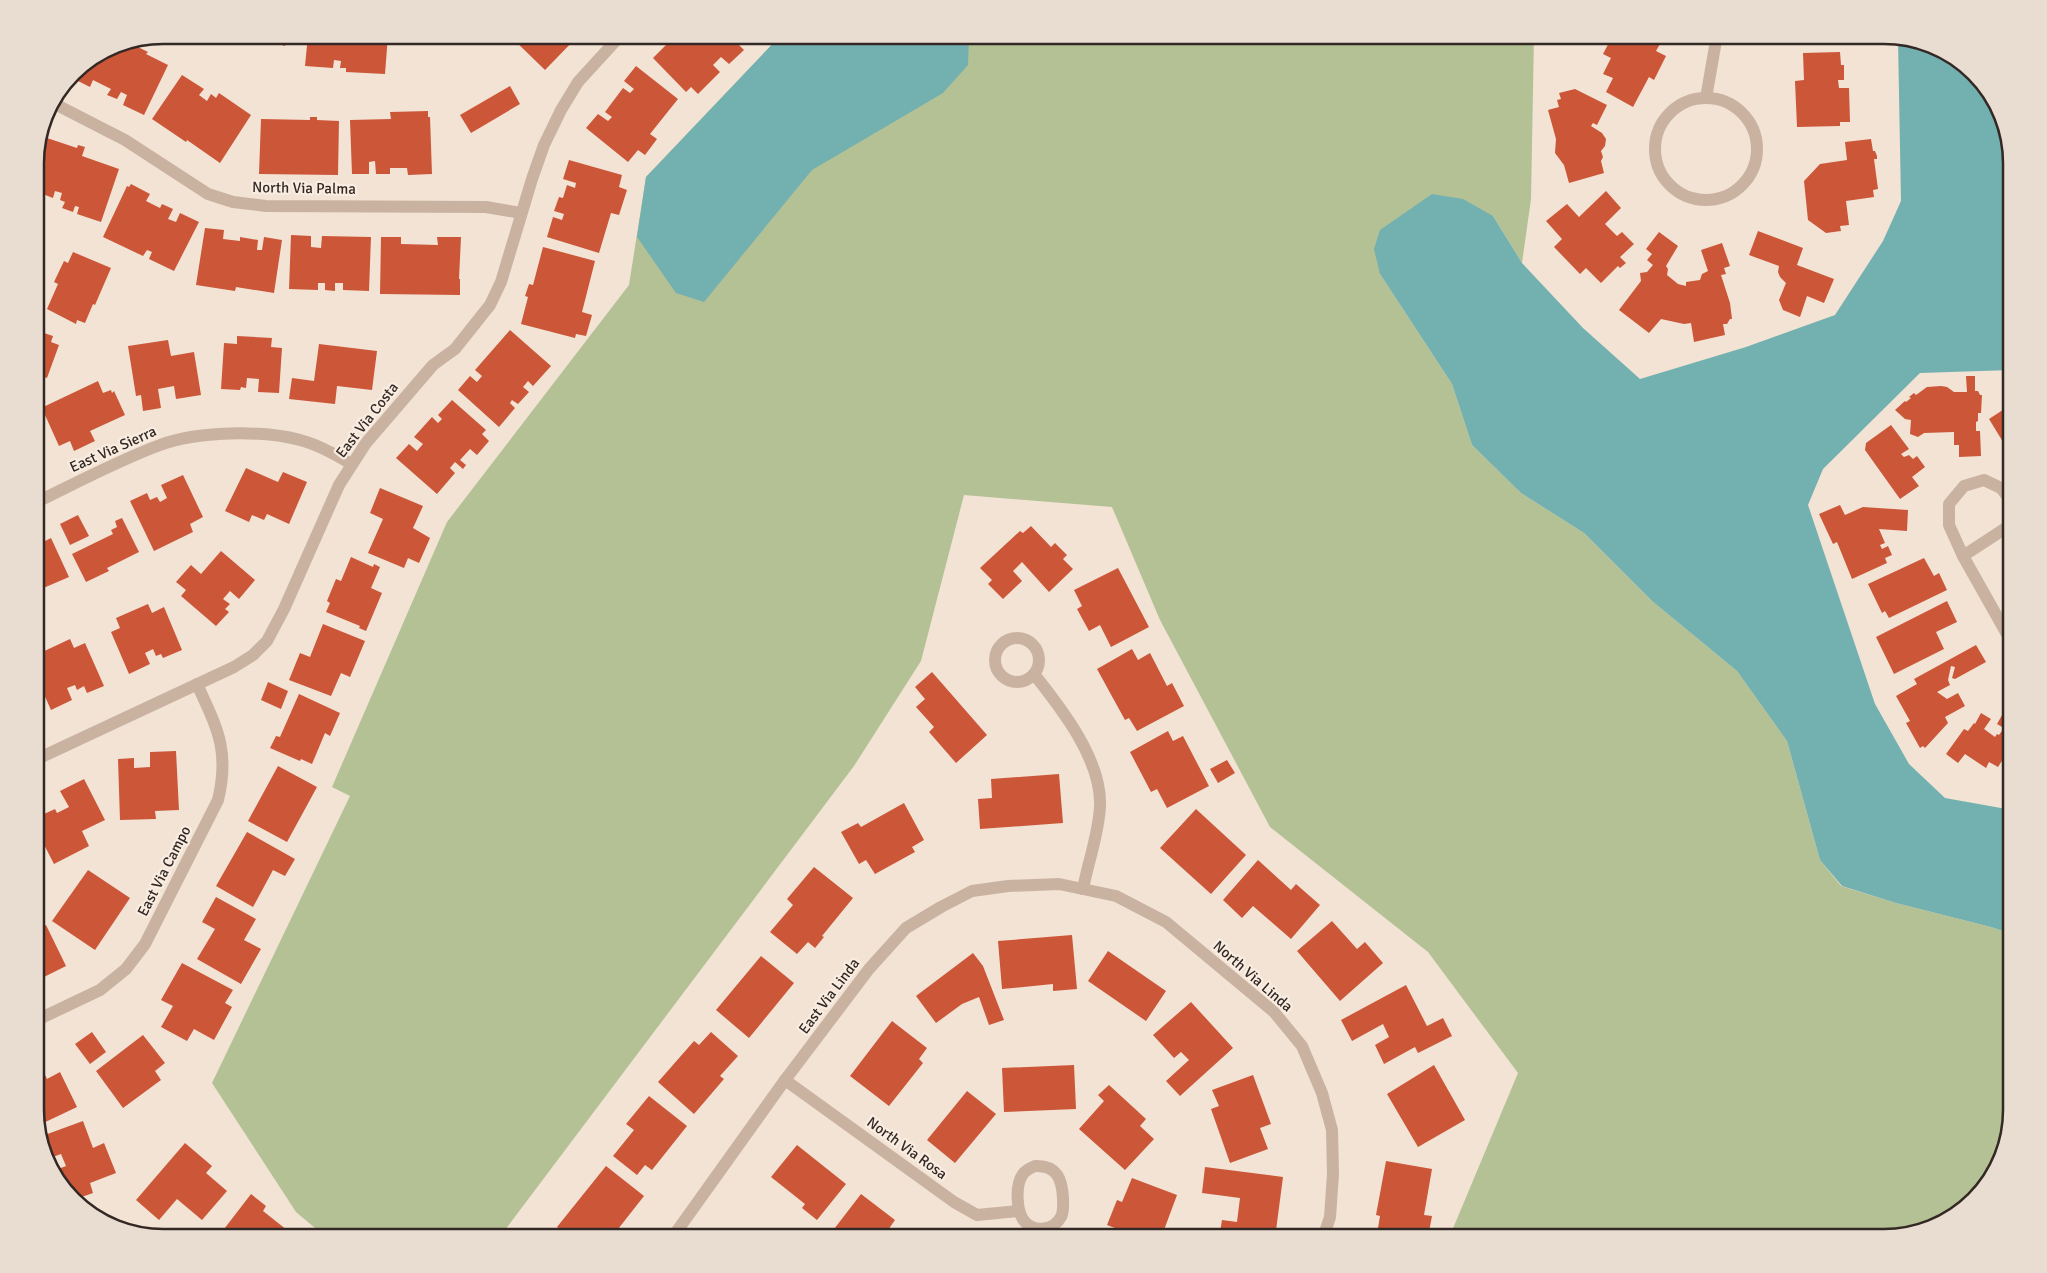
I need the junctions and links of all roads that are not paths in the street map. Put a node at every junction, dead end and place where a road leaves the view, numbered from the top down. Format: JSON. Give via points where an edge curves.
{"nodes":[{"id":1,"x":613,"y":44,"type":"edge"},
{"id":2,"x":1715,"y":44,"type":"edge"},
{"id":3,"x":1706,"y":98,"type":"junction"},
{"id":4,"x":58,"y":106,"type":"edge"},
{"id":5,"x":522,"y":213,"type":"junction"},
{"id":6,"x":351,"y":464,"type":"junction"},
{"id":7,"x":2003,"y":491,"type":"edge"},
{"id":8,"x":44,"y":499,"type":"edge"},
{"id":9,"x":2003,"y":530,"type":"edge"},
{"id":10,"x":1963,"y":556,"type":"junction"},
{"id":11,"x":2003,"y":627,"type":"edge"},
{"id":12,"x":1034,"y":674,"type":"dead end"},
{"id":13,"x":197,"y":684,"type":"junction"},
{"id":14,"x":44,"y":756,"type":"edge"},
{"id":15,"x":1083,"y":889,"type":"junction"},
{"id":16,"x":44,"y":1017,"type":"edge"},
{"id":17,"x":785,"y":1080,"type":"junction"},
{"id":18,"x":1019,"y":1211,"type":"junction"},
{"id":19,"x":678,"y":1229,"type":"edge"},
{"id":20,"x":1326,"y":1229,"type":"edge"}],
"edges":[{"from":1,"to":5,"type":"street","name":"East Via Costa","via":[[578,82],[560,110],[544,144]]},
{"from":2,"to":3,"type":"street"},
{"from":3,"to":3,"type":"street","via":[[1690,100],[1664,120],[1657,135],[1655,152],[1659,168],[1680,192],[1712,199],[1729,194],[1752,170],[1757,154],[1756,137],[1750,121],[1738,109],[1723,101]]},
{"from":4,"to":5,"type":"street","name":"North Via Palma","via":[[125,140],[208,194],[233,202],[266,206],[486,207]]},
{"from":5,"to":6,"type":"street","name":"East Via Costa","via":[[501,282],[490,305],[455,349],[417,382]]},
{"from":6,"to":8,"type":"street","name":"East Via Sierra","via":[[328,450],[300,440],[265,434],[228,434],[162,444]]},
{"from":6,"to":13,"type":"street","name":"East Via Costa","via":[[267,641],[234,667]]},
{"from":7,"to":10,"type":"street","via":[[1984,480],[1964,486],[1948,504],[1949,524]]},
{"from":9,"to":10,"type":"street"},
{"from":10,"to":11,"type":"street"},
{"from":12,"to":15,"type":"street","via":[[1081,742],[1096,776],[1100,805]]},
{"from":13,"to":14,"type":"street","name":"East Via Costa"},
{"from":13,"to":16,"type":"street","name":"East Via Campo","via":[[218,732],[224,759],[218,800],[145,944],[126,969],[100,990]]},
{"from":15,"to":17,"type":"street","name":"East Via Linda","via":[[1059,884],[972,891],[906,928],[869,969]]},
{"from":15,"to":20,"type":"street","name":"North Via Linda","via":[[1116,896],[1166,922],[1274,1012],[1302,1046],[1322,1093],[1332,1130],[1333,1174]]},
{"from":17,"to":18,"type":"street","name":"North Via Rosa","via":[[954,1202],[978,1215]]},
{"from":17,"to":19,"type":"street","name":"East Via Linda"},
{"from":18,"to":18,"type":"street","via":[[1026,1223],[1033,1227],[1040,1229],[1055,1224],[1063,1211],[1062,1184],[1056,1171],[1035,1166],[1024,1173],[1018,1186]]}]}
